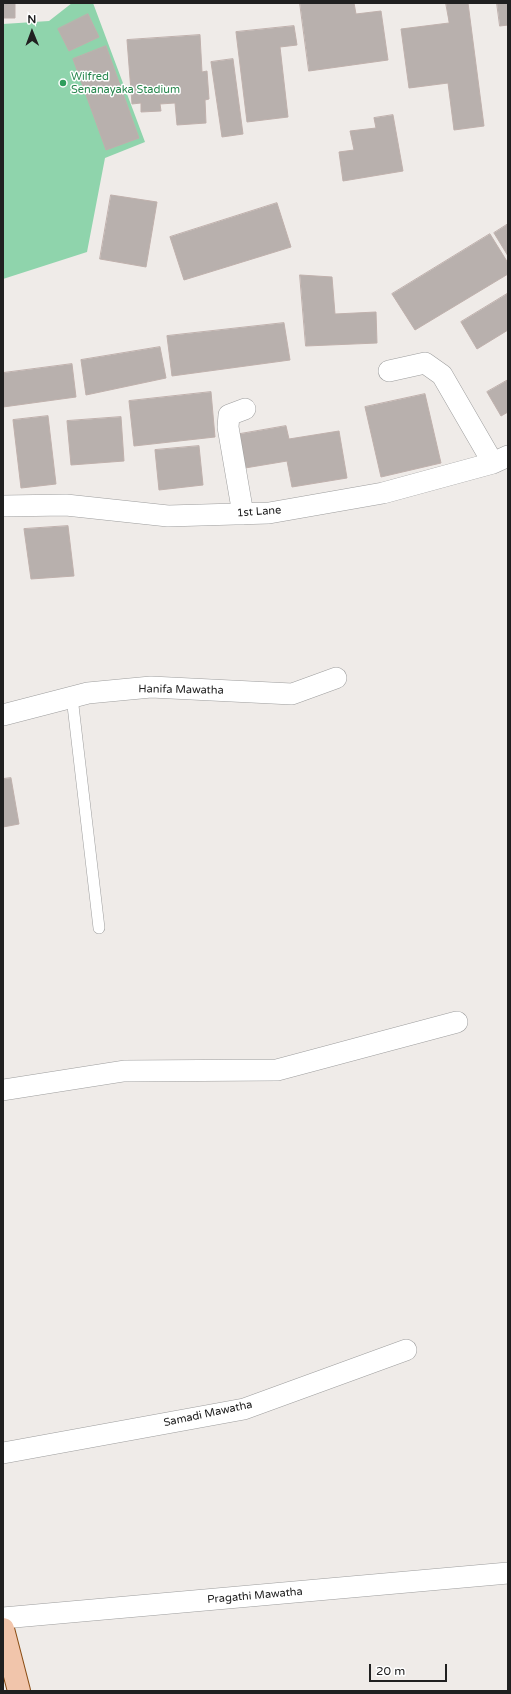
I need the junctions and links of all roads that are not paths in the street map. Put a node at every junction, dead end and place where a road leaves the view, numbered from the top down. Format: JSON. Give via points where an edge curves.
{"nodes":[{"id":1,"x":389,"y":371,"type":"dead end"},
{"id":2,"x":245,"y":408,"type":"dead end"},
{"id":3,"x":501,"y":460,"type":"edge"},
{"id":4,"x":3,"y":506,"type":"edge"},
{"id":5,"x":243,"y":514,"type":"junction"},
{"id":6,"x":336,"y":678,"type":"dead end"},
{"id":7,"x":72,"y":697,"type":"junction"},
{"id":8,"x":3,"y":715,"type":"edge"},
{"id":9,"x":99,"y":928,"type":"dead end"},
{"id":10,"x":457,"y":1022,"type":"dead end"},
{"id":11,"x":3,"y":1090,"type":"edge"},
{"id":12,"x":406,"y":1350,"type":"dead end"},
{"id":13,"x":3,"y":1454,"type":"edge"},
{"id":14,"x":508,"y":1573,"type":"edge"},
{"id":15,"x":3,"y":1618,"type":"edge"},
{"id":16,"x":3,"y":1629,"type":"edge"},
{"id":17,"x":19,"y":1691,"type":"edge"}],
"edges":[{"from":1,"to":3,"type":"street","via":[[425,363],[442,375]]},
{"from":2,"to":5,"type":"street","via":[[229,415],[228,427]]},
{"from":3,"to":5,"type":"street","name":"1st Lane","via":[[383,493],[269,514]]},
{"from":4,"to":5,"type":"street","name":"1st Lane","via":[[66,505],[168,516]]},
{"from":6,"to":7,"type":"street","name":"Hanifa Mawatha","via":[[292,694],[151,687]]},
{"from":7,"to":8,"type":"street","name":"Hanifa Mawatha"},
{"from":7,"to":9,"type":"lane"},
{"from":10,"to":11,"type":"street","via":[[278,1070],[124,1071]]},
{"from":12,"to":13,"type":"street","name":"Samadi Mawatha","via":[[244,1409]]},
{"from":14,"to":15,"type":"street","name":"Pragathi Mawatha"},
{"from":16,"to":17,"type":"main road"}]}
